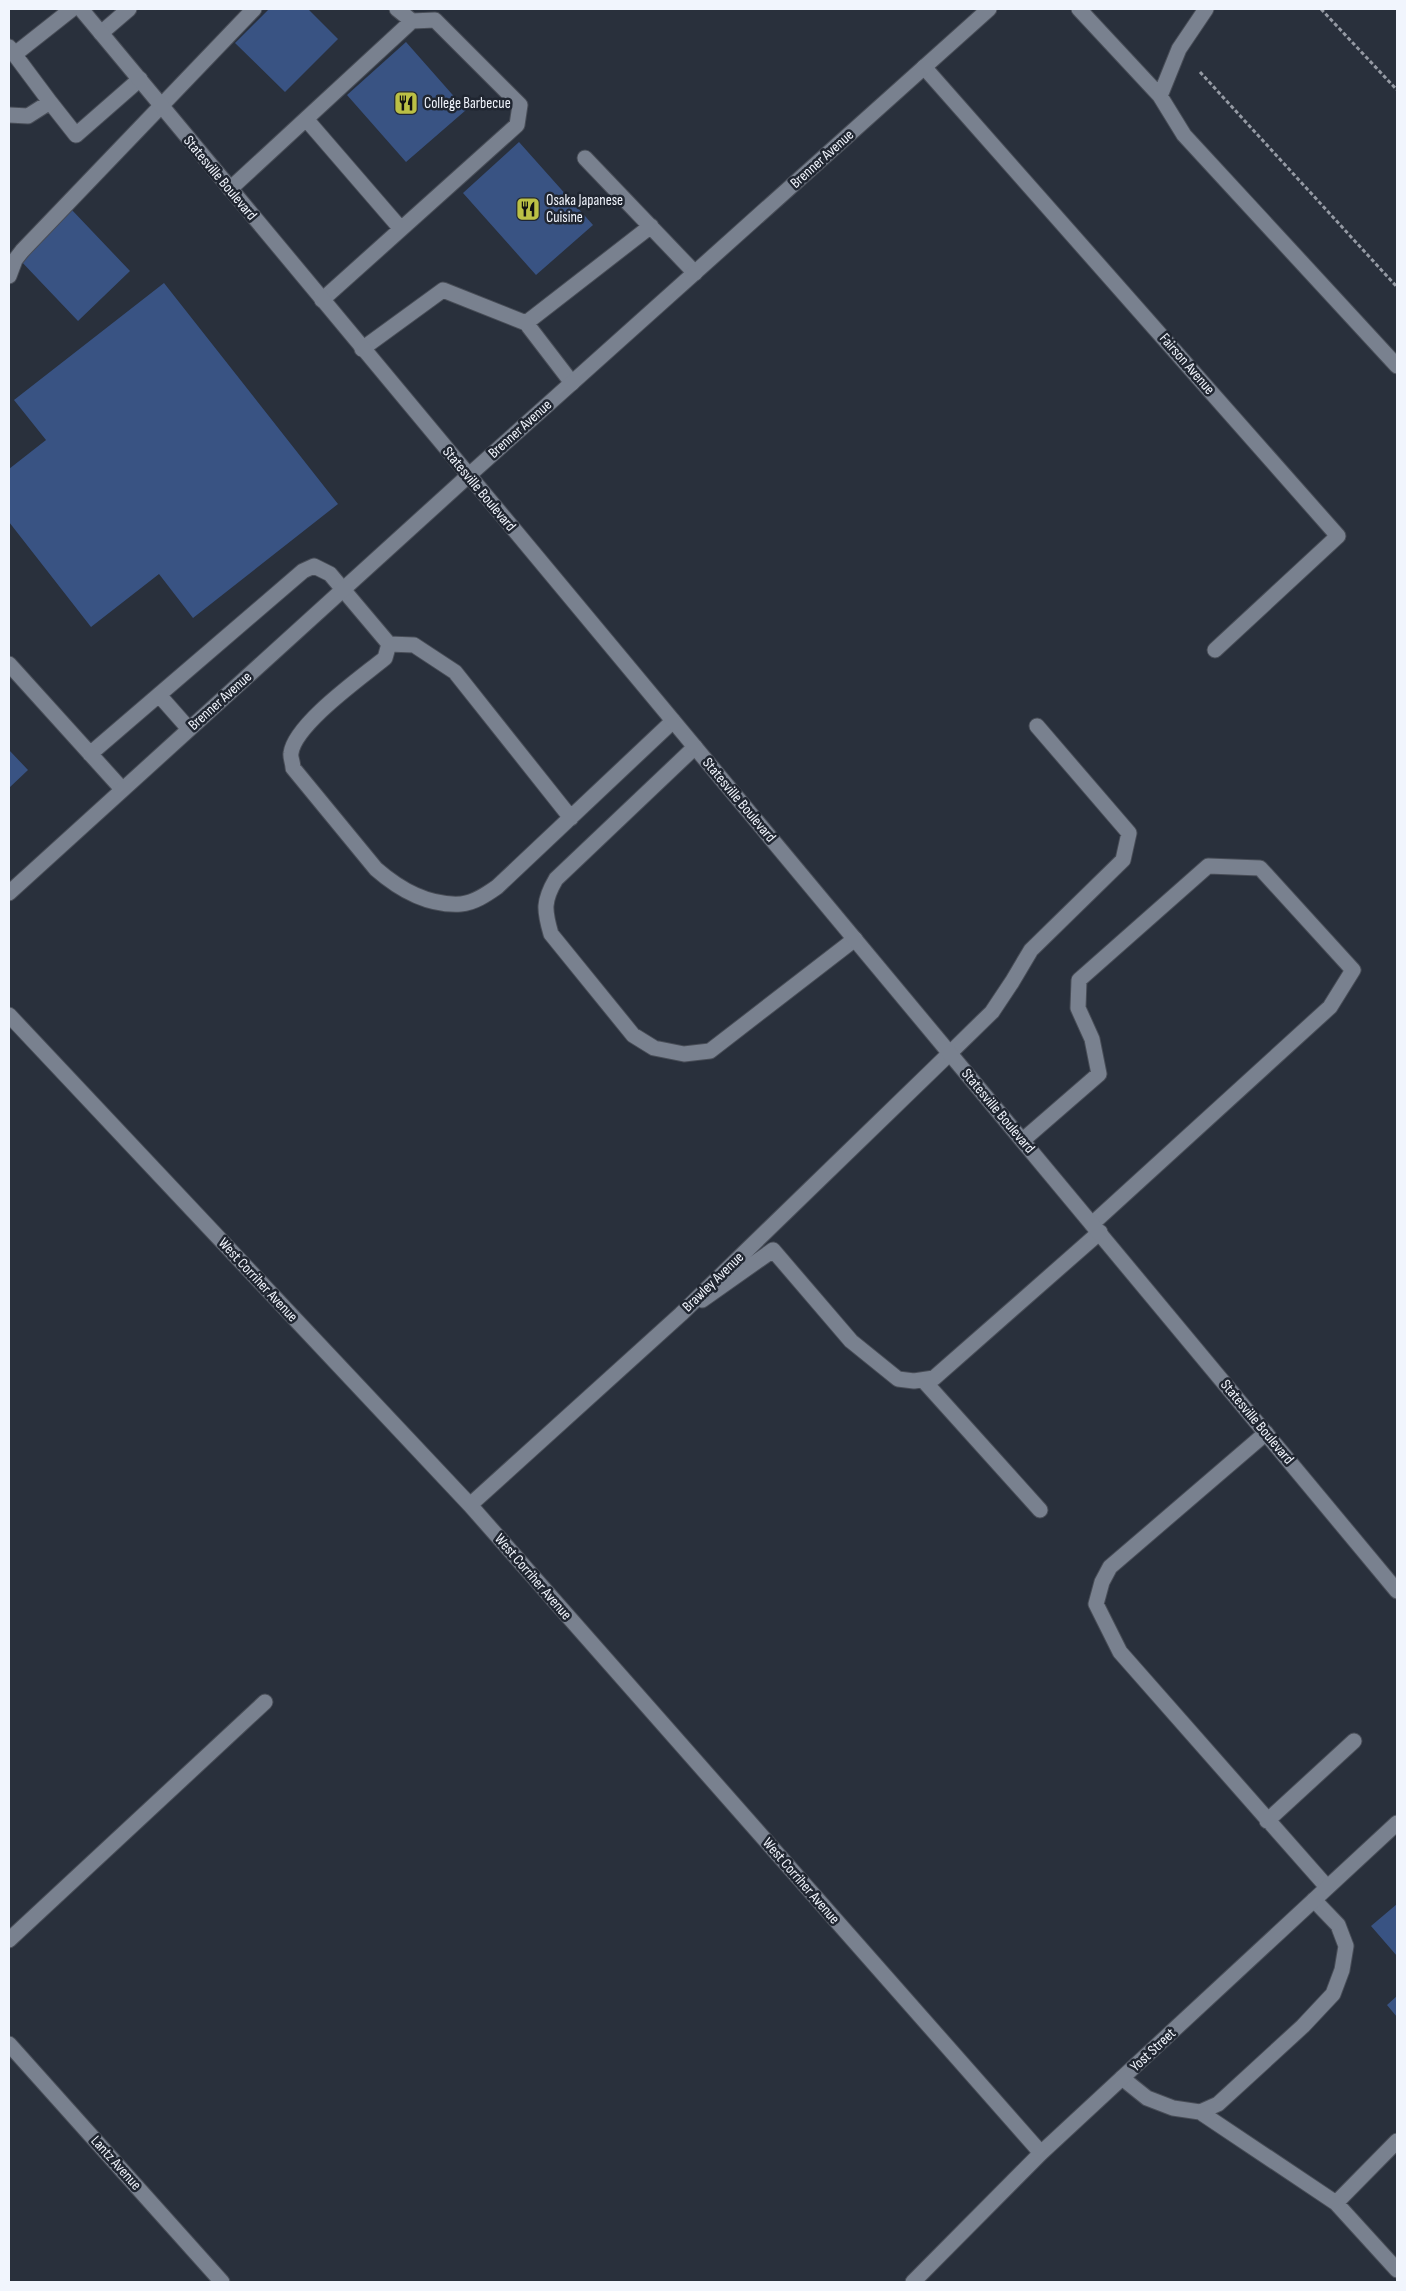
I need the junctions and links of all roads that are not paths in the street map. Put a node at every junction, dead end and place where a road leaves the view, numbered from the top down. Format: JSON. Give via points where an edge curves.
{"nodes":[{"id":1,"x":72,"y":9,"type":"edge"},
{"id":2,"x":81,"y":9,"type":"edge"},
{"id":3,"x":129,"y":9,"type":"edge"},
{"id":4,"x":254,"y":9,"type":"edge"},
{"id":5,"x":397,"y":9,"type":"edge"},
{"id":6,"x":1079,"y":9,"type":"edge"},
{"id":7,"x":1206,"y":9,"type":"edge"},
{"id":8,"x":985,"y":10,"type":"edge"},
{"id":9,"x":412,"y":21,"type":"junction"},
{"id":10,"x":101,"y":33,"type":"junction"},
{"id":11,"x":12,"y":50,"type":"edge"},
{"id":12,"x":924,"y":66,"type":"junction"},
{"id":13,"x":140,"y":79,"type":"junction"},
{"id":14,"x":1160,"y":96,"type":"junction"},
{"id":15,"x":50,"y":102,"type":"junction"},
{"id":16,"x":161,"y":105,"type":"junction"},
{"id":17,"x":9,"y":115,"type":"edge"},
{"id":18,"x":306,"y":119,"type":"junction"},
{"id":19,"x":585,"y":158,"type":"dead end"},
{"id":20,"x":230,"y":189,"type":"junction"},
{"id":21,"x":651,"y":226,"type":"junction"},
{"id":22,"x":401,"y":229,"type":"junction"},
{"id":23,"x":695,"y":273,"type":"junction"},
{"id":24,"x":9,"y":276,"type":"edge"},
{"id":25,"x":322,"y":300,"type":"junction"},
{"id":26,"x":526,"y":323,"type":"junction"},
{"id":27,"x":362,"y":349,"type":"junction"},
{"id":28,"x":1397,"y":366,"type":"edge"},
{"id":29,"x":572,"y":383,"type":"junction"},
{"id":30,"x":468,"y":476,"type":"junction"},
{"id":31,"x":343,"y":589,"type":"junction"},
{"id":32,"x":389,"y":644,"type":"junction"},
{"id":33,"x":1215,"y":650,"type":"dead end"},
{"id":34,"x":9,"y":664,"type":"edge"},
{"id":35,"x":159,"y":696,"type":"junction"},
{"id":36,"x":673,"y":721,"type":"junction"},
{"id":37,"x":1037,"y":726,"type":"dead end"},
{"id":38,"x":189,"y":730,"type":"junction"},
{"id":39,"x":694,"y":747,"type":"junction"},
{"id":40,"x":90,"y":754,"type":"junction"},
{"id":41,"x":122,"y":789,"type":"junction"},
{"id":42,"x":571,"y":818,"type":"junction"},
{"id":43,"x":9,"y":893,"type":"edge"},
{"id":44,"x":855,"y":939,"type":"junction"},
{"id":45,"x":9,"y":1015,"type":"edge"},
{"id":46,"x":950,"y":1053,"type":"junction"},
{"id":47,"x":1023,"y":1140,"type":"junction"},
{"id":48,"x":1096,"y":1228,"type":"junction"},
{"id":49,"x":680,"y":1314,"type":"junction"},
{"id":50,"x":923,"y":1380,"type":"junction"},
{"id":51,"x":1266,"y":1433,"type":"junction"},
{"id":52,"x":470,"y":1505,"type":"junction"},
{"id":53,"x":1040,"y":1510,"type":"dead end"},
{"id":54,"x":1397,"y":1591,"type":"edge"},
{"id":55,"x":265,"y":1702,"type":"dead end"},
{"id":56,"x":1354,"y":1741,"type":"dead end"},
{"id":57,"x":1267,"y":1820,"type":"junction"},
{"id":58,"x":1397,"y":1822,"type":"edge"},
{"id":59,"x":1327,"y":1888,"type":"junction"},
{"id":60,"x":1314,"y":1900,"type":"junction"},
{"id":61,"x":9,"y":1940,"type":"edge"},
{"id":62,"x":9,"y":2044,"type":"edge"},
{"id":63,"x":1122,"y":2078,"type":"junction"},
{"id":64,"x":1200,"y":2112,"type":"junction"},
{"id":65,"x":1397,"y":2140,"type":"edge"},
{"id":66,"x":1041,"y":2153,"type":"junction"},
{"id":67,"x":1336,"y":2203,"type":"junction"},
{"id":68,"x":1397,"y":2270,"type":"edge"},
{"id":69,"x":222,"y":2282,"type":"edge"},
{"id":70,"x":912,"y":2282,"type":"edge"}],
"edges":[{"from":1,"to":11,"type":"street"},
{"from":2,"to":10,"type":"street","name":"Statesville Boulevard"},
{"from":3,"to":10,"type":"street"},
{"from":4,"to":16,"type":"street"},
{"from":5,"to":9,"type":"street"},
{"from":6,"to":14,"type":"street"},
{"from":7,"to":14,"type":"street","via":[[1179,50]]},
{"from":8,"to":12,"type":"street","name":"Brenner Avenue"},
{"from":9,"to":18,"type":"street"},
{"from":9,"to":22,"type":"street","via":[[435,20],[520,105],[517,125]]},
{"from":10,"to":13,"type":"street","name":"Statesville Boulevard"},
{"from":11,"to":15,"type":"street"},
{"from":12,"to":23,"type":"street","name":"Brenner Avenue"},
{"from":12,"to":33,"type":"street","name":"Fairson Avenue","via":[[1338,536]]},
{"from":13,"to":15,"type":"street","via":[[76,135]]},
{"from":13,"to":16,"type":"street","name":"Statesville Boulevard"},
{"from":14,"to":28,"type":"street","via":[[1184,134]]},
{"from":15,"to":17,"type":"street","via":[[28,116]]},
{"from":16,"to":20,"type":"street","name":"Statesville Boulevard"},
{"from":16,"to":24,"type":"street","via":[[22,251]]},
{"from":18,"to":20,"type":"street"},
{"from":18,"to":22,"type":"street"},
{"from":19,"to":21,"type":"street"},
{"from":20,"to":25,"type":"street","name":"Statesville Boulevard"},
{"from":21,"to":23,"type":"street"},
{"from":21,"to":26,"type":"street"},
{"from":22,"to":25,"type":"street"},
{"from":23,"to":29,"type":"street","name":"Brenner Avenue"},
{"from":25,"to":27,"type":"street","name":"Statesville Boulevard"},
{"from":26,"to":27,"type":"street","via":[[443,290]]},
{"from":26,"to":29,"type":"street"},
{"from":27,"to":30,"type":"street","name":"Statesville Boulevard"},
{"from":29,"to":30,"type":"street","name":"Brenner Avenue"},
{"from":30,"to":31,"type":"street","name":"Brenner Avenue"},
{"from":30,"to":36,"type":"street","name":"Statesville Boulevard"},
{"from":31,"to":32,"type":"street"},
{"from":31,"to":35,"type":"street","via":[[330,574],[314,566],[303,571]]},
{"from":31,"to":38,"type":"street","name":"Brenner Avenue"},
{"from":32,"to":42,"type":"street","via":[[414,645],[454,672]]},
{"from":32,"to":42,"type":"street","via":[[385,658],[311,720],[291,753],[294,768],[376,869],[392,883],[425,900],[463,904],[497,887]]},
{"from":34,"to":40,"type":"street"},
{"from":35,"to":38,"type":"street"},
{"from":35,"to":40,"type":"street"},
{"from":36,"to":39,"type":"street","name":"Statesville Boulevard"},
{"from":36,"to":42,"type":"street"},
{"from":37,"to":46,"type":"street","name":"Brawley Avenue","via":[[1129,834],[1123,860],[1031,950],[992,1012]]},
{"from":38,"to":41,"type":"street","name":"Brenner Avenue"},
{"from":39,"to":44,"type":"street","name":"Statesville Boulevard"},
{"from":39,"to":44,"type":"street","via":[[556,879],[547,895],[545,915],[551,934],[633,1035],[654,1048],[677,1053],[710,1051]]},
{"from":40,"to":41,"type":"street"},
{"from":41,"to":43,"type":"street","name":"Brenner Avenue"},
{"from":44,"to":46,"type":"street","name":"Statesville Boulevard"},
{"from":45,"to":52,"type":"street","name":"West Corriher Avenue"},
{"from":46,"to":47,"type":"street","name":"Statesville Boulevard"},
{"from":46,"to":49,"type":"street","name":"Brawley Avenue"},
{"from":47,"to":48,"type":"street","name":"Statesville Boulevard"},
{"from":47,"to":48,"type":"street","via":[[1099,1074],[1092,1039],[1078,1008],[1079,980],[1208,866],[1260,868],[1353,970],[1330,1007]]},
{"from":48,"to":50,"type":"street","via":[[934,1378]]},
{"from":48,"to":51,"type":"street","name":"Statesville Boulevard"},
{"from":49,"to":50,"type":"street","via":[[773,1250],[850,1341],[898,1379]]},
{"from":49,"to":52,"type":"street","name":"Brawley Avenue"},
{"from":50,"to":53,"type":"street"},
{"from":51,"to":54,"type":"street","name":"Statesville Boulevard"},
{"from":51,"to":57,"type":"street","via":[[1110,1567],[1096,1604],[1120,1652]]},
{"from":52,"to":66,"type":"street","name":"West Corriher Avenue"},
{"from":55,"to":61,"type":"street"},
{"from":56,"to":57,"type":"street"},
{"from":57,"to":59,"type":"street"},
{"from":58,"to":59,"type":"street","name":"Yost Street"},
{"from":59,"to":60,"type":"street","name":"Yost Street"},
{"from":60,"to":63,"type":"street","name":"Yost Street"},
{"from":60,"to":64,"type":"street","via":[[1338,1924],[1346,1946],[1333,1994],[1218,2104]]},
{"from":62,"to":69,"type":"street","name":"Lantz Avenue"},
{"from":63,"to":64,"type":"street","via":[[1147,2098],[1174,2108]]},
{"from":63,"to":66,"type":"street","name":"Yost Street"},
{"from":64,"to":67,"type":"street"},
{"from":65,"to":67,"type":"street"},
{"from":66,"to":70,"type":"street","name":"Yost Street"},
{"from":67,"to":68,"type":"street"}]}
